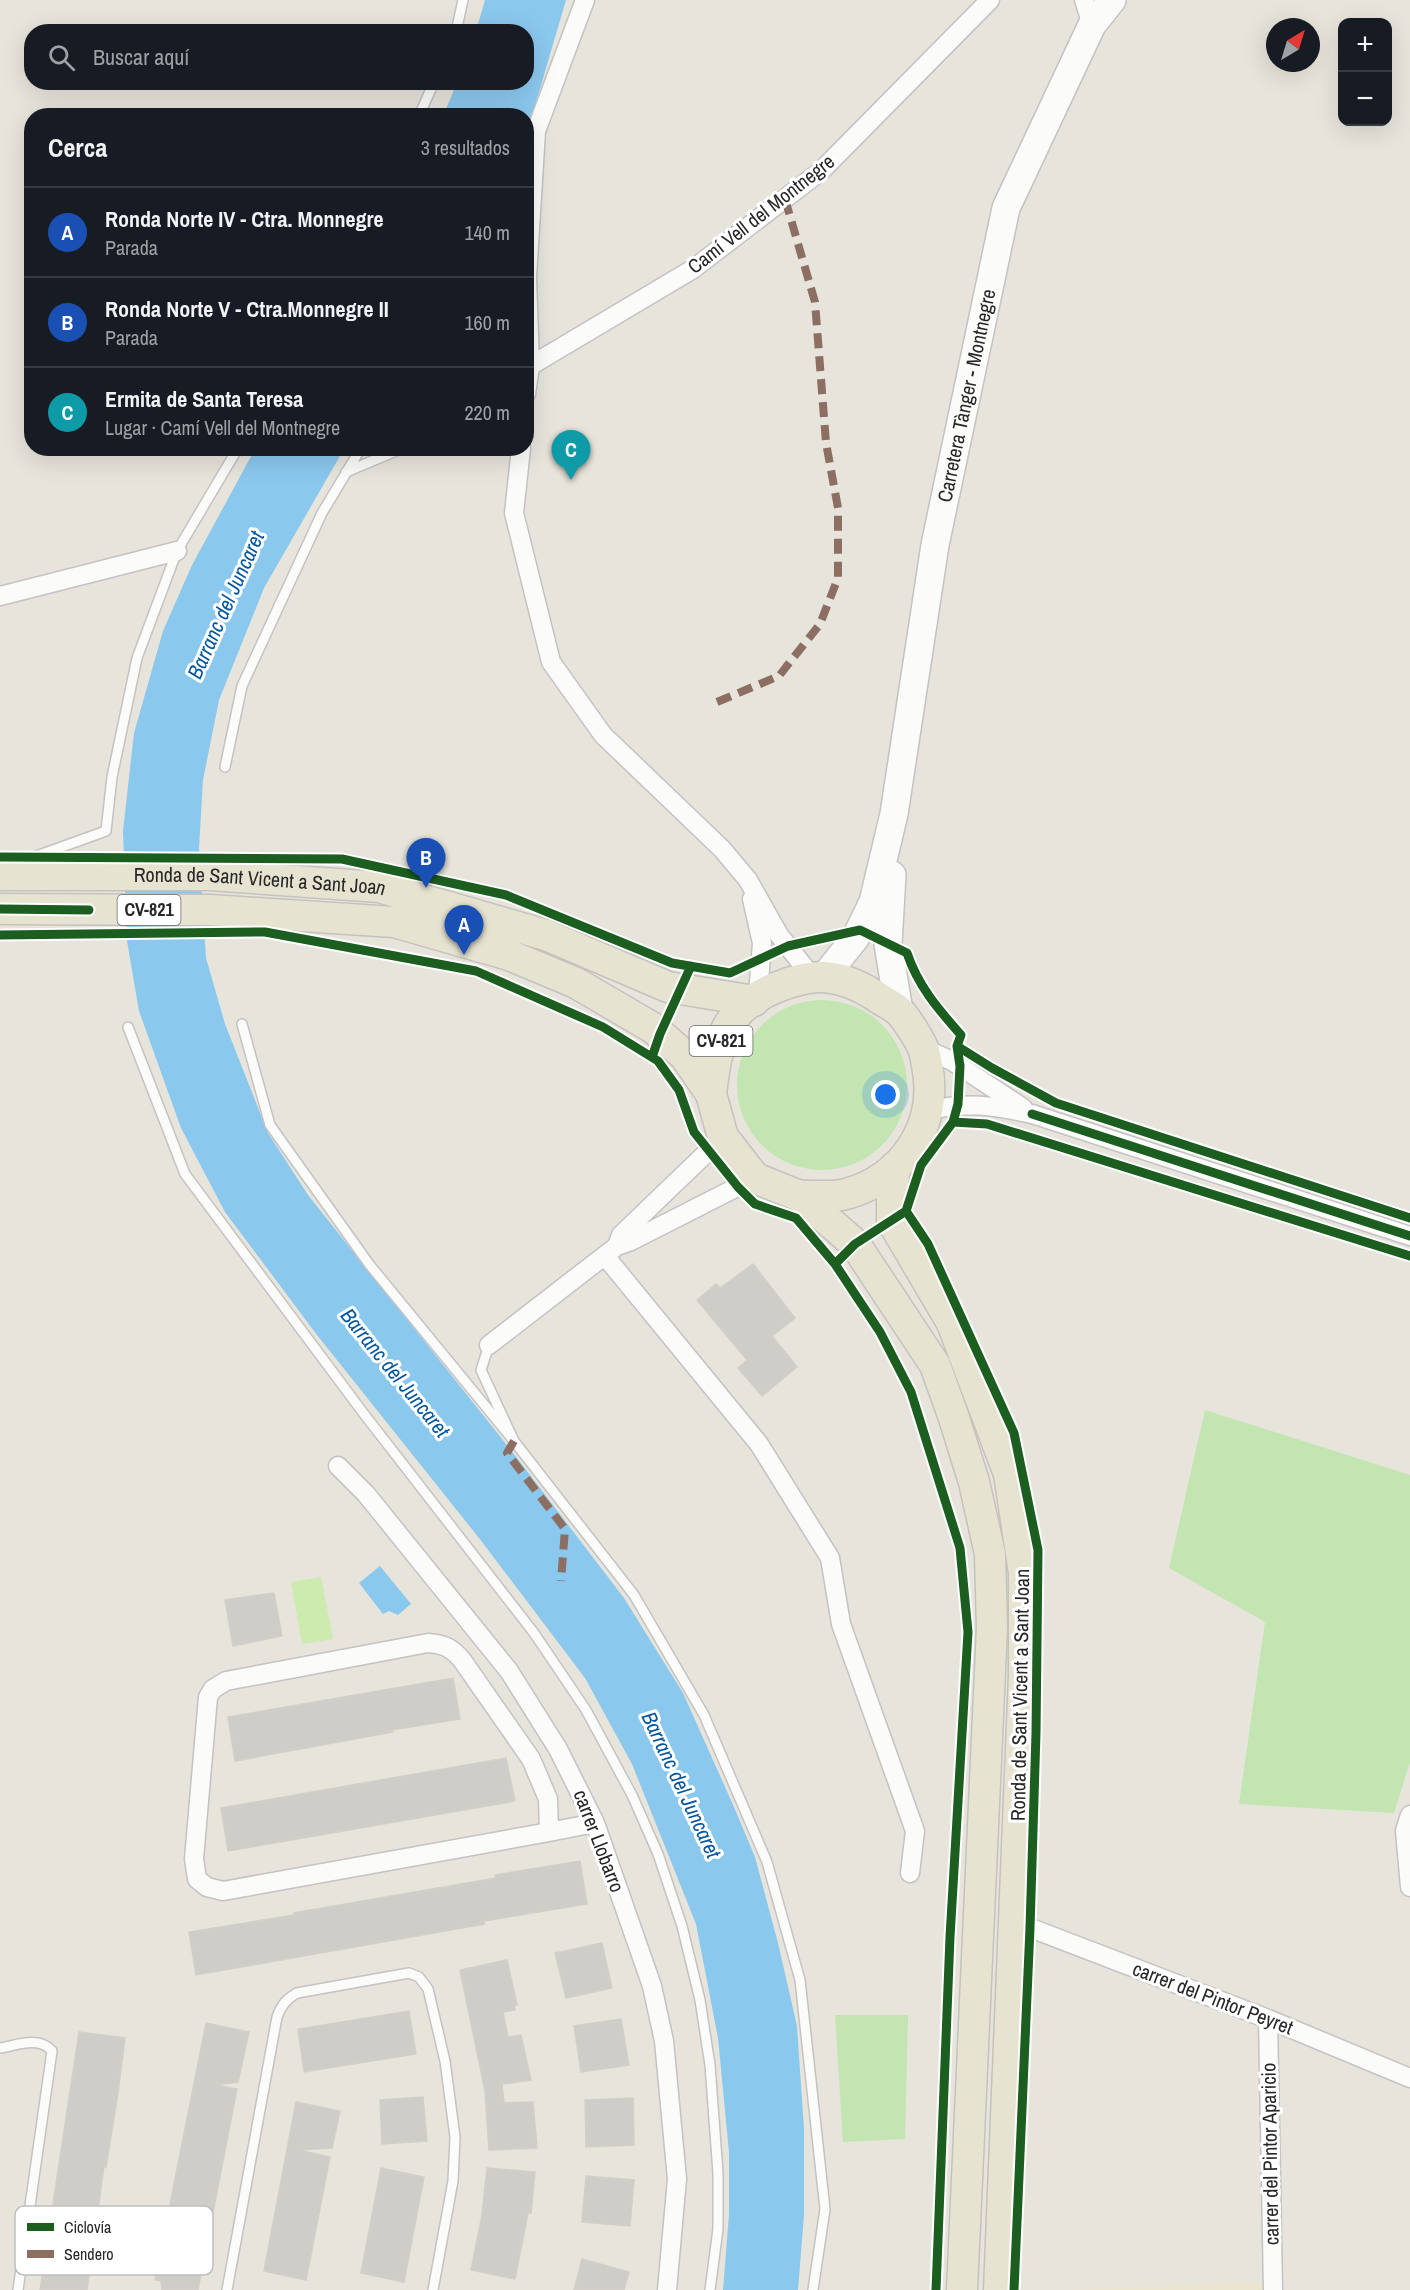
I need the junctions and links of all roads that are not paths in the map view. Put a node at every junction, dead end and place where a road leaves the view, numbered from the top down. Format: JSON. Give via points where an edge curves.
{"nodes":[{"id":1,"x":463,"y":0,"type":"edge"},
{"id":2,"x":585,"y":0,"type":"edge"},
{"id":3,"x":990,"y":0,"type":"edge"},
{"id":4,"x":1113,"y":0,"type":"edge"},
{"id":5,"x":1088,"y":13,"type":"edge"},
{"id":6,"x":458,"y":24,"type":"edge"},
{"id":7,"x":430,"y":90,"type":"edge"},
{"id":8,"x":423,"y":108,"type":"edge"},
{"id":9,"x":534,"y":163,"type":"edge"},
{"id":10,"x":534,"y":364,"type":"edge"},
{"id":11,"x":233,"y":456,"type":"edge"},
{"id":12,"x":356,"y":456,"type":"edge"},
{"id":13,"x":384,"y":456,"type":"edge"},
{"id":14,"x":520,"y":456,"type":"edge"},
{"id":15,"x":346,"y":472,"type":"junction"},
{"id":16,"x":177,"y":551,"type":"junction"},
{"id":17,"x":0,"y":596,"type":"edge"},
{"id":18,"x":225,"y":767,"type":"dead end"},
{"id":19,"x":894,"y":814,"type":"junction"},
{"id":20,"x":31,"y":858,"type":"dead end"},
{"id":21,"x":0,"y":875,"type":"edge"},
{"id":22,"x":748,"y":880,"type":"junction"},
{"id":23,"x":0,"y":909,"type":"edge"},
{"id":24,"x":819,"y":977,"type":"junction"},
{"id":25,"x":756,"y":998,"type":"junction"},
{"id":26,"x":899,"y":1011,"type":"junction"},
{"id":27,"x":242,"y":1024,"type":"dead end"},
{"id":28,"x":128,"y":1026,"type":"dead end"},
{"id":29,"x":923,"y":1048,"type":"junction"},
{"id":30,"x":711,"y":1094,"type":"junction"},
{"id":31,"x":927,"y":1110,"type":"junction"},
{"id":32,"x":1032,"y":1114,"type":"junction"},
{"id":33,"x":723,"y":1137,"type":"junction"},
{"id":34,"x":895,"y":1167,"type":"junction"},
{"id":35,"x":755,"y":1178,"type":"junction"},
{"id":36,"x":800,"y":1196,"type":"junction"},
{"id":37,"x":1410,"y":1236,"type":"edge"},
{"id":38,"x":611,"y":1251,"type":"junction"},
{"id":39,"x":489,"y":1345,"type":"joint"},
{"id":40,"x":514,"y":1441,"type":"junction"},
{"id":41,"x":338,"y":1466,"type":"dead end"},
{"id":42,"x":1410,"y":1815,"type":"edge"},
{"id":43,"x":595,"y":1823,"type":"junction"},
{"id":44,"x":549,"y":1832,"type":"junction"},
{"id":45,"x":910,"y":1873,"type":"dead end"},
{"id":46,"x":1410,"y":1887,"type":"edge"},
{"id":47,"x":1015,"y":1922,"type":"junction"},
{"id":48,"x":1268,"y":2019,"type":"junction"},
{"id":49,"x":0,"y":2048,"type":"edge"},
{"id":50,"x":1410,"y":2078,"type":"edge"},
{"id":51,"x":30,"y":2206,"type":"edge"},
{"id":52,"x":20,"y":2275,"type":"edge"},
{"id":53,"x":18,"y":2290,"type":"edge"},
{"id":54,"x":226,"y":2290,"type":"edge"},
{"id":55,"x":433,"y":2290,"type":"edge"},
{"id":56,"x":667,"y":2290,"type":"edge"},
{"id":57,"x":710,"y":2290,"type":"edge"},
{"id":58,"x":813,"y":2290,"type":"edge"},
{"id":59,"x":962,"y":2290,"type":"edge"},
{"id":60,"x":999,"y":2290,"type":"edge"},
{"id":61,"x":1273,"y":2290,"type":"edge"}],
"edges":[{"from":1,"to":6,"type":"lane"},
{"from":2,"to":9,"type":"street","via":[[536,130]]},
{"from":3,"to":10,"type":"street","name":"Camí Vell del Montnegre","via":[[821,171],[693,269]]},
{"from":4,"to":5,"type":"street","name":"Carretera Tànger - Montnegre"},
{"from":5,"to":19,"type":"street","name":"Carretera Tànger - Montnegre","via":[[1006,208],[935,545]]},
{"from":7,"to":8,"type":"lane"},
{"from":11,"to":16,"type":"lane"},
{"from":12,"to":15,"type":"lane"},
{"from":13,"to":15,"type":"lane"},
{"from":14,"to":22,"type":"street","via":[[514,513],[551,662],[603,735],[722,849]]},
{"from":15,"to":18,"type":"lane","via":[[322,513],[242,686]]},
{"from":16,"to":17,"type":"street"},
{"from":16,"to":20,"type":"lane","via":[[136,658],[112,777],[106,831]]},
{"from":19,"to":24,"type":"street","name":"Carretera Tànger - Montnegre","via":[[873,902],[856,937]]},
{"from":19,"to":26,"type":"street","name":"Carretera Tànger - Montnegre","via":[[888,944]]},
{"from":21,"to":25,"type":"main road","name":"Ronda de Sant Vicent a Sant Joan","number":"CV-821","via":[[210,875],[379,887],[546,935],[668,987]]},
{"from":22,"to":24,"type":"street","via":[[779,935]]},
{"from":22,"to":25,"type":"street","via":[[762,943]]},
{"from":23,"to":30,"type":"main road","name":"Ronda de Sant Vicent a Sant Joan","number":"CV-821","via":[[210,910],[394,922],[509,955],[576,983],[653,1028],[685,1056]]},
{"from":24,"to":25,"type":"main road","name":"Ronda de Sant Vicent a Sant Joan","number":"CV-821","via":[[787,983]]},
{"from":24,"to":26,"type":"main road","name":"Ronda de Sant Vicent a Sant Joan","number":"CV-821","via":[[856,984]]},
{"from":25,"to":30,"type":"main road","name":"Ronda de Sant Vicent a Sant Joan","number":"CV-821","via":[[729,1021],[715,1058]]},
{"from":26,"to":29,"type":"main road","name":"Ronda de Sant Vicent a Sant Joan","number":"CV-821"},
{"from":27,"to":40,"type":"lane","via":[[270,1125],[369,1264]]},
{"from":28,"to":57,"type":"lane","via":[[185,1174],[534,1633],[586,1710],[632,1795],[658,1854],[682,1926],[710,2064],[718,2173],[718,2229]]},
{"from":29,"to":31,"type":"main road","name":"Ronda de Sant Vicent a Sant Joan","number":"CV-821","via":[[931,1085]]},
{"from":29,"to":32,"type":"street","via":[[952,1061]]},
{"from":30,"to":33,"type":"main road","name":"Ronda de Sant Vicent a Sant Joan","number":"CV-821"},
{"from":31,"to":32,"type":"street","via":[[958,1104],[990,1105]]},
{"from":31,"to":34,"type":"main road","name":"Ronda de Sant Vicent a Sant Joan","number":"CV-821","via":[[926,1122],[911,1151]]},
{"from":32,"to":37,"type":"street"},
{"from":33,"to":35,"type":"main road","name":"Ronda de Sant Vicent a Sant Joan","number":"CV-821"},
{"from":33,"to":38,"type":"street","via":[[621,1234]]},
{"from":34,"to":36,"type":"main road","number":"CV-821","via":[[880,1181],[844,1195]]},
{"from":34,"to":47,"type":"main road","name":"Ronda de Sant Vicent a Sant Joan","via":[[892,1221],[952,1323],[1009,1474],[1024,1573]]},
{"from":35,"to":36,"type":"main road","name":"Ronda de Sant Vicent a Sant Joan","number":"CV-821"},
{"from":35,"to":38,"type":"street"},
{"from":36,"to":59,"type":"main road","name":"Ronda de Sant Vicent a Sant Joan","number":"CV-821","via":[[855,1244],[934,1365],[974,1482],[990,1554],[992,1627]]},
{"from":38,"to":39,"type":"street"},
{"from":38,"to":45,"type":"street","via":[[759,1444],[830,1558],[841,1624],[915,1831]]},
{"from":39,"to":40,"type":"lane","via":[[481,1370]]},
{"from":40,"to":58,"type":"lane","via":[[634,1596],[704,1715],[767,1862],[800,1980],[825,2209]]},
{"from":41,"to":43,"type":"street","name":"carrer Llobarro","via":[[366,1494],[509,1671],[558,1749]]},
{"from":42,"to":46,"type":"street","via":[[1405,1831]]},
{"from":43,"to":44,"type":"street"},
{"from":43,"to":56,"type":"street","name":"carrer Llobarro","via":[[652,1986],[664,2041],[677,2179]]},
{"from":44,"to":44,"type":"street","via":[[224,1891],[207,1887],[197,1879],[194,1859],[208,1697],[226,1681],[428,1643],[441,1644],[462,1660],[531,1759],[548,1798]]},
{"from":47,"to":48,"type":"street","name":"carrer del Pintor Peyret"},
{"from":47,"to":60,"type":"main road","name":"Ronda de Sant Vicent a Sant Joan"},
{"from":48,"to":50,"type":"street","name":"carrer del Pintor Peyret"},
{"from":48,"to":61,"type":"street","name":"carrer del Pintor Aparicio"},
{"from":49,"to":51,"type":"lane","via":[[38,2042],[52,2051]]},
{"from":52,"to":53,"type":"lane"},
{"from":54,"to":55,"type":"lane","via":[[281,2007],[297,1993],[409,1974],[419,1977],[428,1989],[445,2061],[455,2137],[453,2181]]}]}
